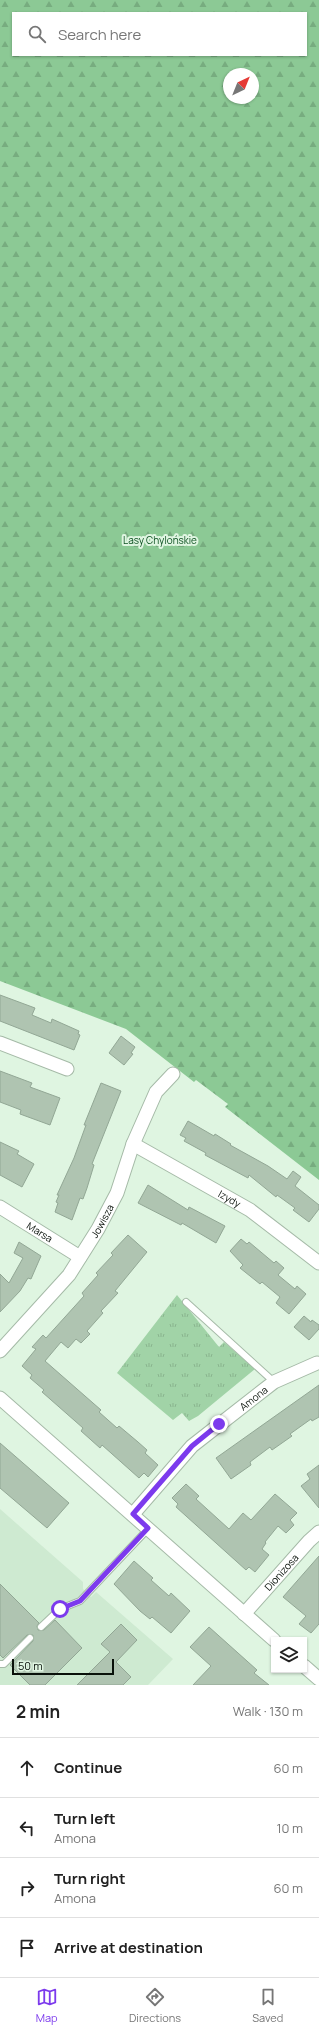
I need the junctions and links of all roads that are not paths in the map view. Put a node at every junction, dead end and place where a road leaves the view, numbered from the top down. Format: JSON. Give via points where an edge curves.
{"nodes":[{"id":1,"x":0,"y":1043,"type":"edge"},
{"id":2,"x":67,"y":1069,"type":"dead end"},
{"id":3,"x":173,"y":1074,"type":"dead end"},
{"id":4,"x":133,"y":1144,"type":"junction"},
{"id":5,"x":0,"y":1207,"type":"edge"},
{"id":6,"x":80,"y":1257,"type":"junction"},
{"id":7,"x":319,"y":1263,"type":"edge"},
{"id":8,"x":186,"y":1302,"type":"dead end"},
{"id":9,"x":0,"y":1351,"type":"edge"},
{"id":10,"x":317,"y":1363,"type":"dead end"},
{"id":11,"x":274,"y":1382,"type":"junction"},
{"id":12,"x":0,"y":1398,"type":"edge"},
{"id":13,"x":133,"y":1514,"type":"junction"},
{"id":14,"x":148,"y":1528,"type":"junction"},
{"id":15,"x":319,"y":1532,"type":"edge"},
{"id":16,"x":244,"y":1614,"type":"junction"},
{"id":17,"x":41,"y":1627,"type":"dead end"},
{"id":18,"x":271,"y":1637,"type":"edge"},
{"id":19,"x":30,"y":1638,"type":"dead end"},
{"id":20,"x":0,"y":1664,"type":"edge"},
{"id":21,"x":307,"y":1669,"type":"edge"},
{"id":22,"x":319,"y":1679,"type":"edge"}],
"edges":[{"from":1,"to":2,"type":"street"},
{"from":3,"to":4,"type":"street","name":"Jowisza","via":[[156,1092]]},
{"from":4,"to":6,"type":"street","name":"Jowisza","via":[[110,1209]]},
{"from":4,"to":7,"type":"street","name":"Izydy","via":[[250,1210]]},
{"from":5,"to":6,"type":"street","name":"Marsa"},
{"from":6,"to":9,"type":"street","name":"Jowisza","via":[[69,1275]]},
{"from":8,"to":11,"type":"lane"},
{"from":10,"to":11,"type":"street","name":"Amona"},
{"from":11,"to":13,"type":"street","name":"Amona","via":[[192,1446]]},
{"from":12,"to":13,"type":"street"},
{"from":13,"to":14,"type":"street"},
{"from":14,"to":16,"type":"street"},
{"from":14,"to":17,"type":"lane","via":[[80,1601],[60,1609]]},
{"from":15,"to":16,"type":"street","name":"Dionizosa"},
{"from":16,"to":18,"type":"street"},
{"from":19,"to":20,"type":"lane","via":[[4,1664]]},
{"from":21,"to":22,"type":"street"}]}
